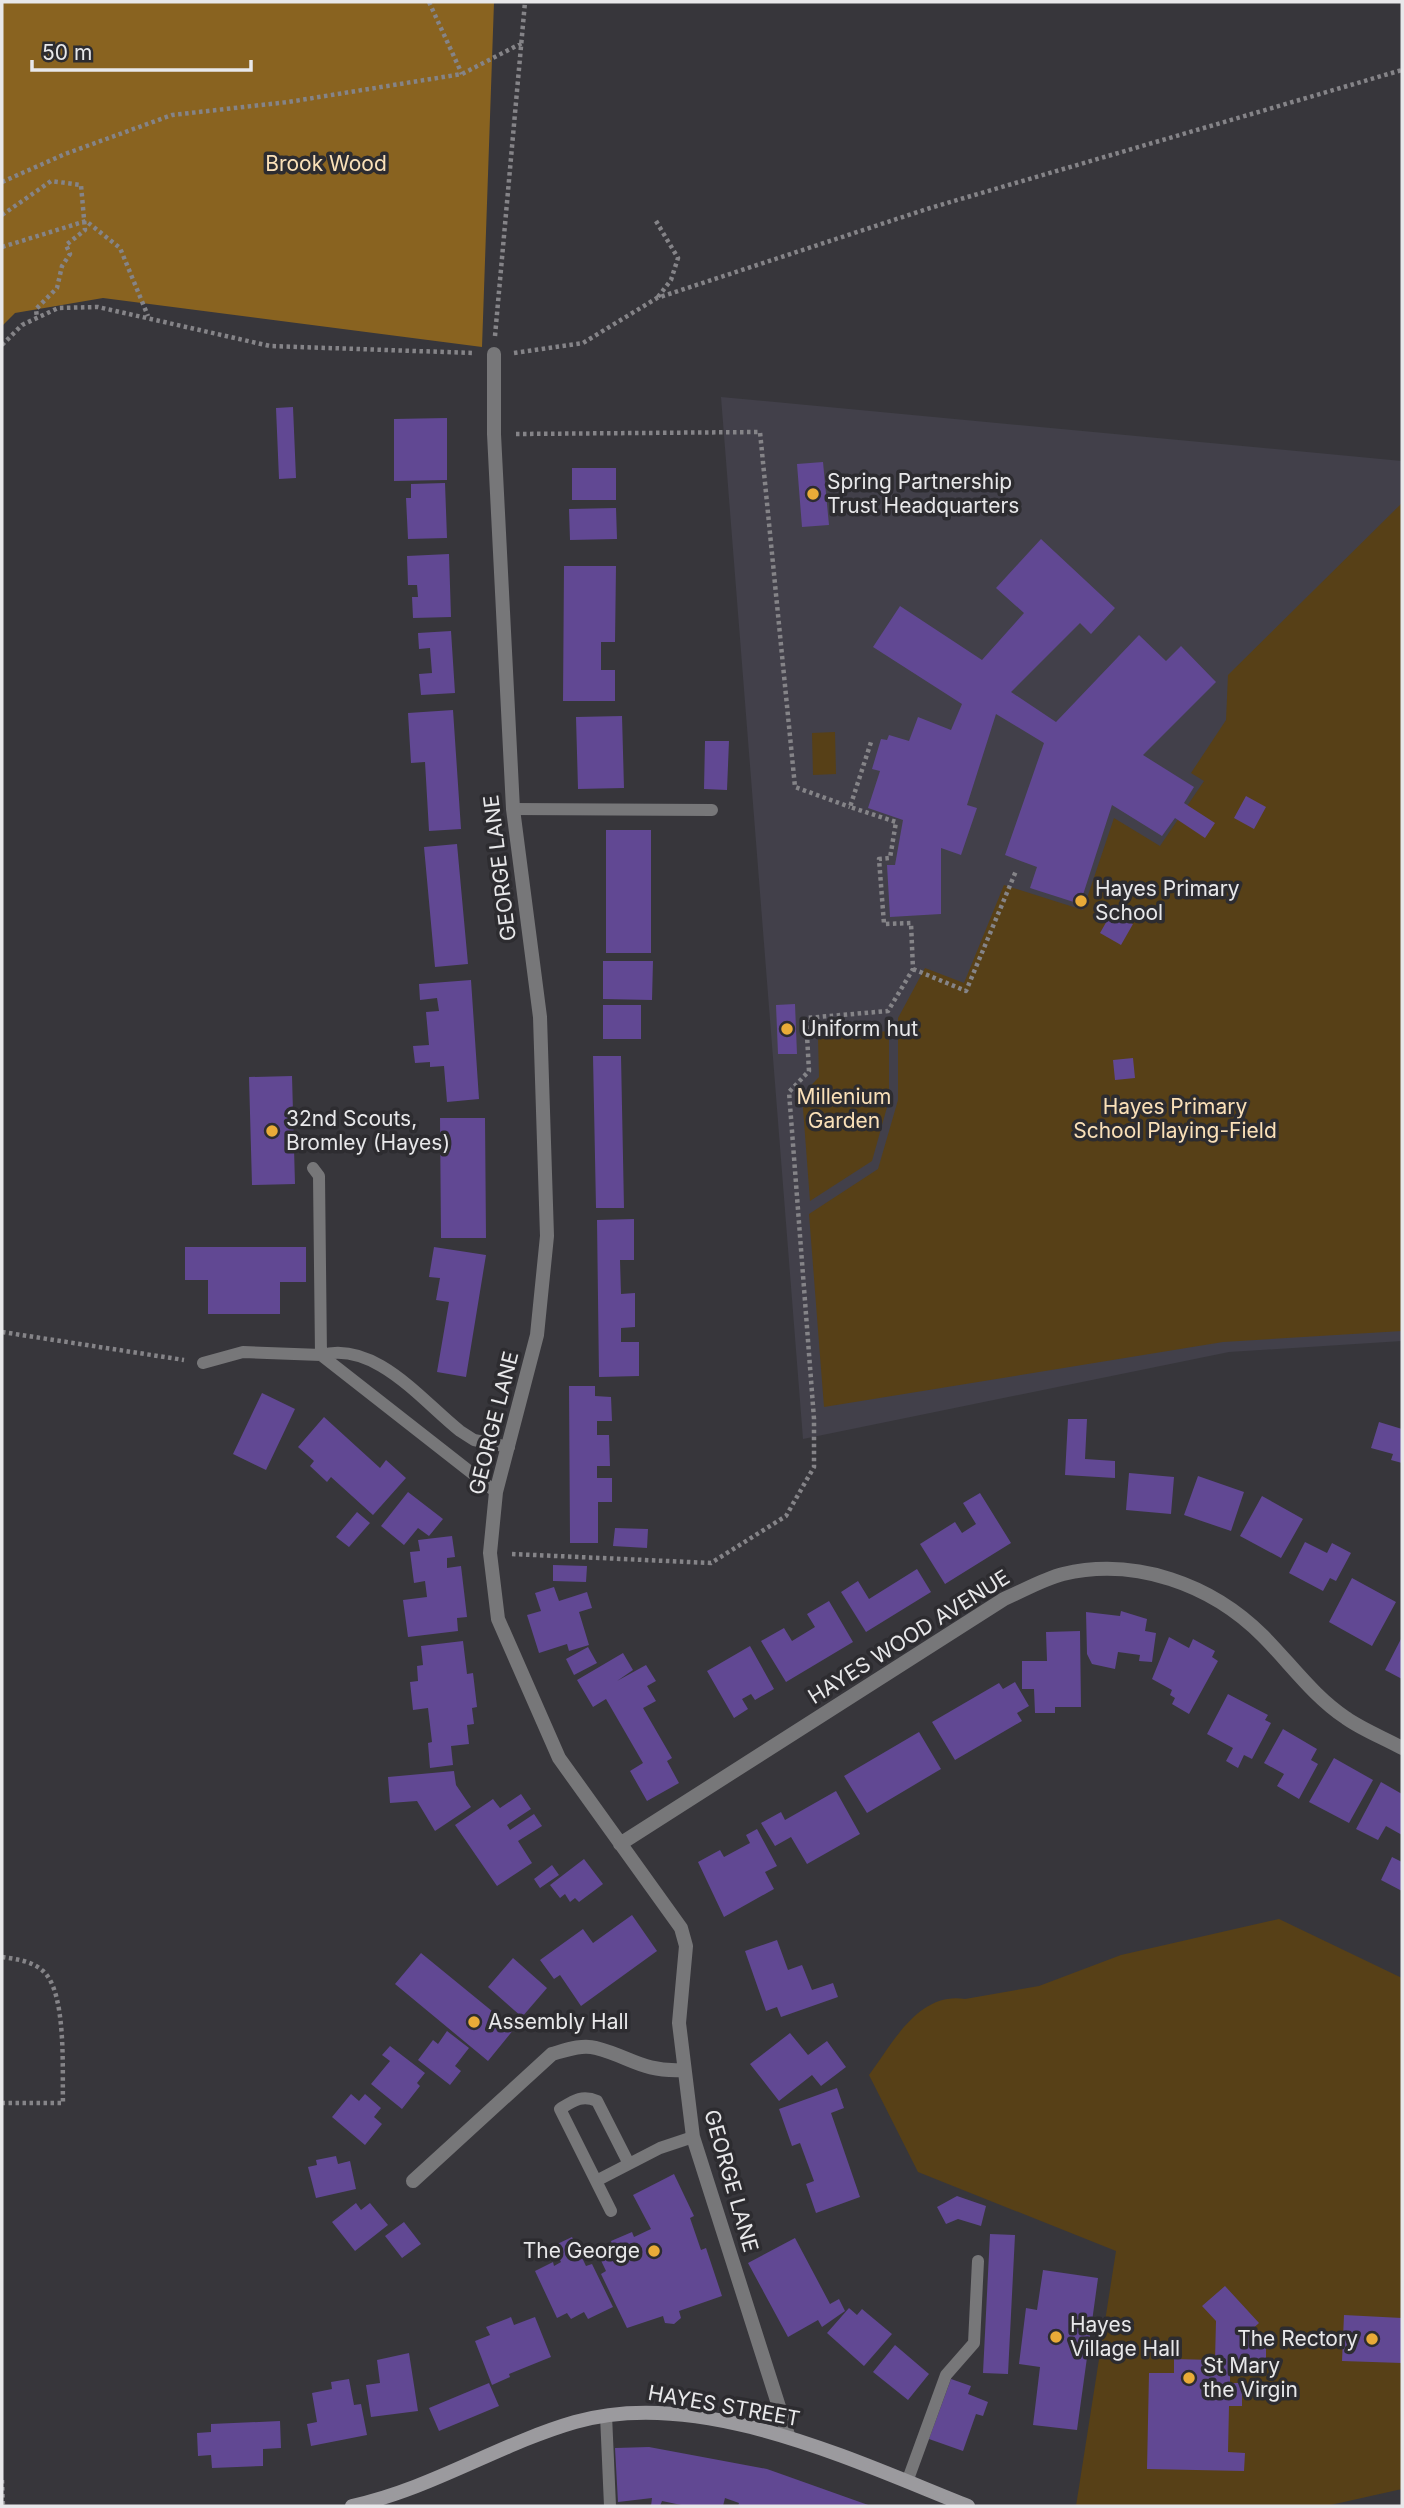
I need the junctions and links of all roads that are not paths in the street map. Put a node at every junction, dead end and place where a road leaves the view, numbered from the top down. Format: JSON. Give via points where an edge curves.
{"nodes":[{"id":1,"x":494,"y":354,"type":"road end"},
{"id":2,"x":513,"y":809,"type":"junction"},
{"id":3,"x":712,"y":810,"type":"dead end"},
{"id":4,"x":313,"y":1168,"type":"dead end"},
{"id":5,"x":321,"y":1354,"type":"junction"},
{"id":6,"x":203,"y":1363,"type":"road end"},
{"id":7,"x":509,"y":1447,"type":"junction"},
{"id":8,"x":496,"y":1492,"type":"junction"},
{"id":9,"x":1402,"y":1748,"type":"edge"},
{"id":10,"x":620,"y":1844,"type":"junction"},
{"id":11,"x":683,"y":2070,"type":"junction"},
{"id":12,"x":693,"y":2137,"type":"junction"},
{"id":13,"x":629,"y":2164,"type":"junction"},
{"id":14,"x":596,"y":2181,"type":"junction"},
{"id":15,"x":413,"y":2182,"type":"dead end"},
{"id":16,"x":611,"y":2211,"type":"dead end"},
{"id":17,"x":978,"y":2262,"type":"dead end"},
{"id":18,"x":606,"y":2415,"type":"junction"},
{"id":19,"x":788,"y":2435,"type":"junction"},
{"id":20,"x":907,"y":2482,"type":"junction"},
{"id":21,"x":352,"y":2506,"type":"edge"},
{"id":22,"x":610,"y":2506,"type":"edge"},
{"id":23,"x":968,"y":2506,"type":"edge"}],
"edges":[{"from":1,"to":2,"type":"street","name":"GEORGE LANE"},
{"from":2,"to":3,"type":"lane"},
{"from":2,"to":7,"type":"street","name":"GEORGE LANE","via":[[540,1017],[547,1236],[537,1335]]},
{"from":4,"to":5,"type":"lane","via":[[319,1176]]},
{"from":5,"to":6,"type":"lane","via":[[243,1352]]},
{"from":5,"to":7,"type":"lane","via":[[354,1352],[374,1362],[474,1440]]},
{"from":5,"to":8,"type":"lane"},
{"from":7,"to":8,"type":"street","name":"GEORGE LANE"},
{"from":8,"to":10,"type":"street","name":"GEORGE LANE","via":[[490,1552],[498,1619],[559,1758]]},
{"from":9,"to":10,"type":"street","name":"HAYES WOOD AVENUE","via":[[1346,1718],[1302,1680],[1262,1634],[1215,1597],[1156,1574],[1107,1569],[1062,1574],[1003,1598]]},
{"from":10,"to":11,"type":"street","name":"GEORGE LANE","via":[[681,1928],[686,1946],[679,2023]]},
{"from":11,"to":12,"type":"street","name":"GEORGE LANE"},
{"from":11,"to":15,"type":"street","via":[[644,2068],[595,2048],[552,2054]]},
{"from":12,"to":13,"type":"lane"},
{"from":12,"to":19,"type":"street","name":"GEORGE LANE"},
{"from":13,"to":14,"type":"lane"},
{"from":13,"to":14,"type":"lane","via":[[597,2101],[577,2099],[560,2109]]},
{"from":14,"to":16,"type":"lane"},
{"from":17,"to":20,"type":"lane","via":[[974,2343],[946,2375]]},
{"from":18,"to":19,"type":"main road","name":"HAYES STREET","via":[[641,2410]]},
{"from":18,"to":21,"type":"main road","name":"HAYES STREET","via":[[528,2439],[388,2498]]},
{"from":18,"to":22,"type":"lane"},
{"from":19,"to":20,"type":"main road","name":"HAYES STREET"},
{"from":20,"to":23,"type":"main road","name":"HAYES STREET"}]}
